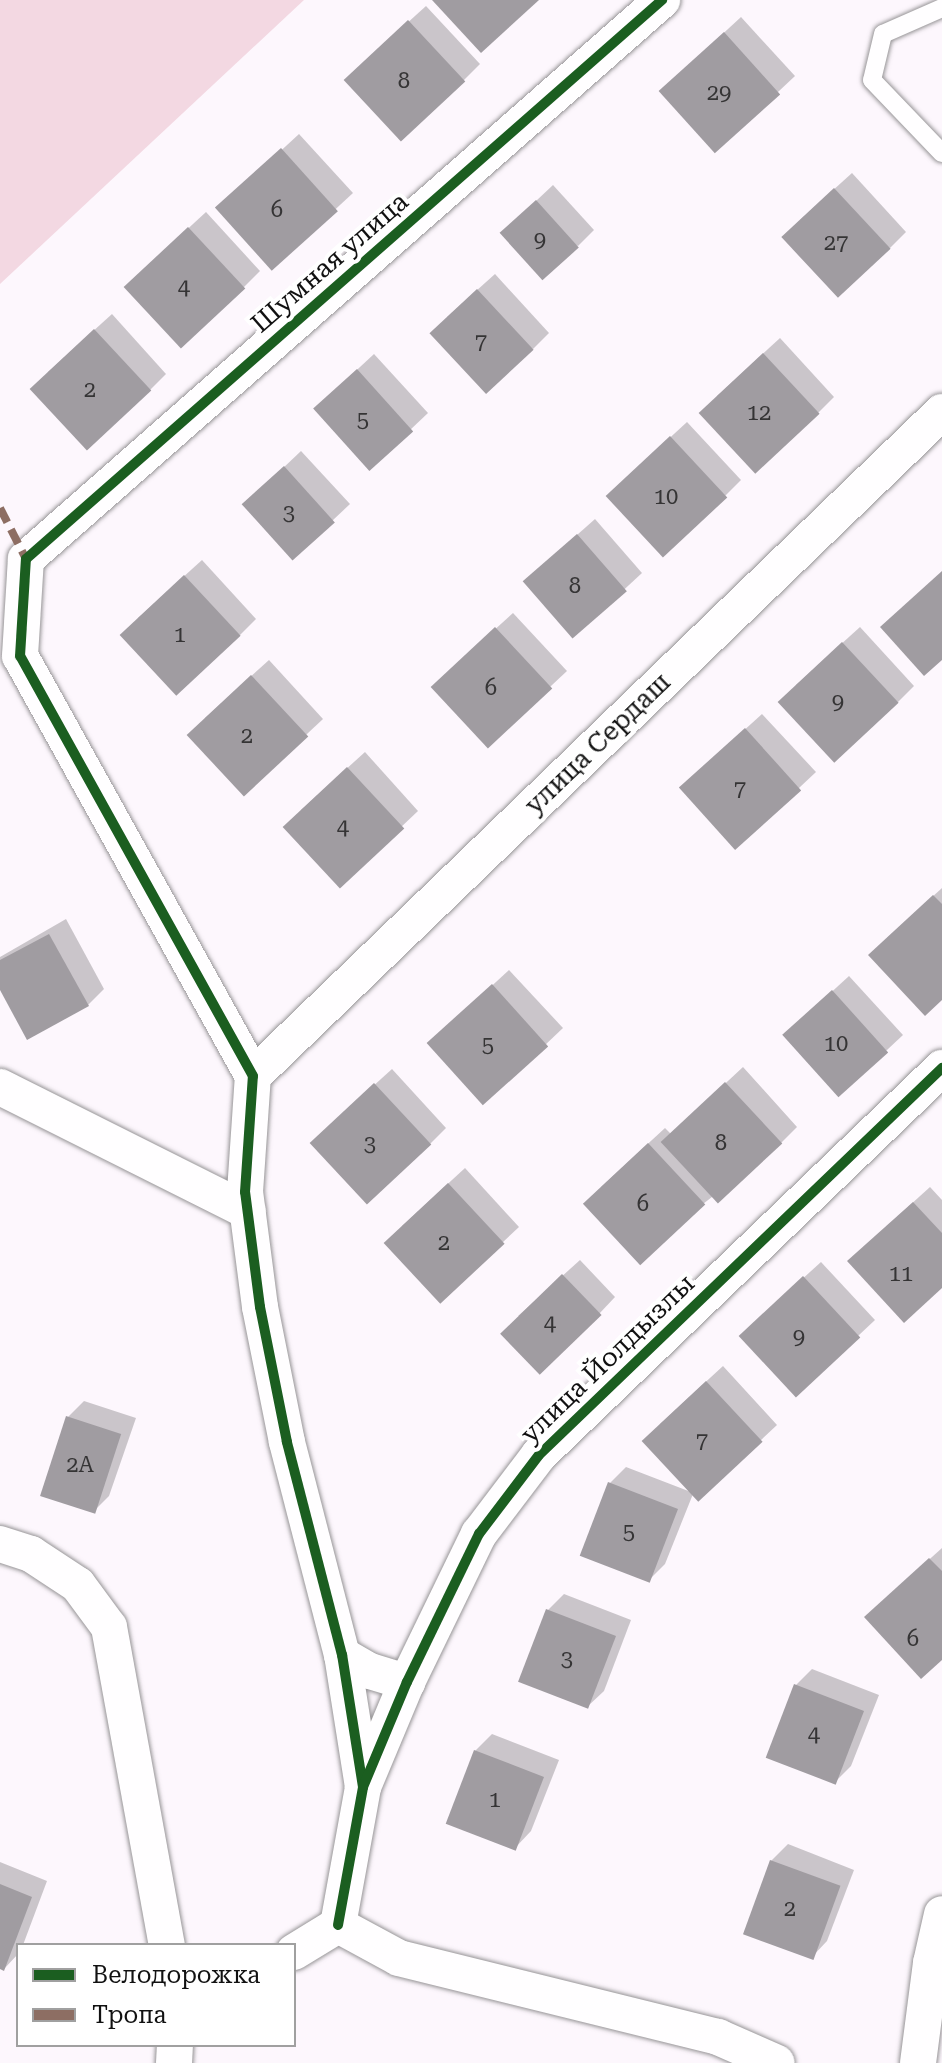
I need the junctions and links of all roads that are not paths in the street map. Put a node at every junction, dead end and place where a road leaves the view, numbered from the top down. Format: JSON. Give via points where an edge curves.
{"nodes":[{"id":1,"x":662,"y":0,"type":"edge"},
{"id":2,"x":942,"y":8,"type":"edge"},
{"id":3,"x":942,"y":153,"type":"edge"},
{"id":4,"x":942,"y":412,"type":"edge"},
{"id":5,"x":942,"y":1068,"type":"edge"},
{"id":6,"x":253,"y":1076,"type":"junction"},
{"id":7,"x":0,"y":1087,"type":"edge"},
{"id":8,"x":248,"y":1211,"type":"junction"},
{"id":9,"x":0,"y":1544,"type":"edge"},
{"id":10,"x":342,"y":1655,"type":"junction"},
{"id":11,"x":407,"y":1682,"type":"junction"},
{"id":12,"x":363,"y":1787,"type":"junction"},
{"id":13,"x":942,"y":1914,"type":"edge"},
{"id":14,"x":338,"y":1925,"type":"junction"},
{"id":15,"x":167,"y":1943,"type":"edge"},
{"id":16,"x":296,"y":1951,"type":"edge"},
{"id":17,"x":777,"y":2063,"type":"edge"},
{"id":18,"x":918,"y":2063,"type":"edge"}],
"edges":[{"from":1,"to":6,"type":"street","name":"Шумная улица","via":[[26,559],[20,656]]},
{"from":2,"to":3,"type":"lane","via":[[883,34],[872,80]]},
{"from":4,"to":6,"type":"street","name":"улица Сердаш"},
{"from":5,"to":11,"type":"street","name":"улица Йолдызлы","via":[[539,1455],[479,1534]]},
{"from":6,"to":8,"type":"street"},
{"from":7,"to":8,"type":"street"},
{"from":8,"to":10,"type":"street","via":[[260,1307],[287,1442]]},
{"from":9,"to":15,"type":"street","via":[[31,1554],[78,1585],[109,1627]]},
{"from":10,"to":11,"type":"street","via":[[370,1671]]},
{"from":10,"to":12,"type":"street"},
{"from":11,"to":12,"type":"street","name":"улица Йолдызлы"},
{"from":12,"to":14,"type":"street","name":"улица Йолдызлы"},
{"from":13,"to":18,"type":"street"},
{"from":14,"to":16,"type":"street"},
{"from":14,"to":17,"type":"street","via":[[399,1958],[718,2037]]}]}
